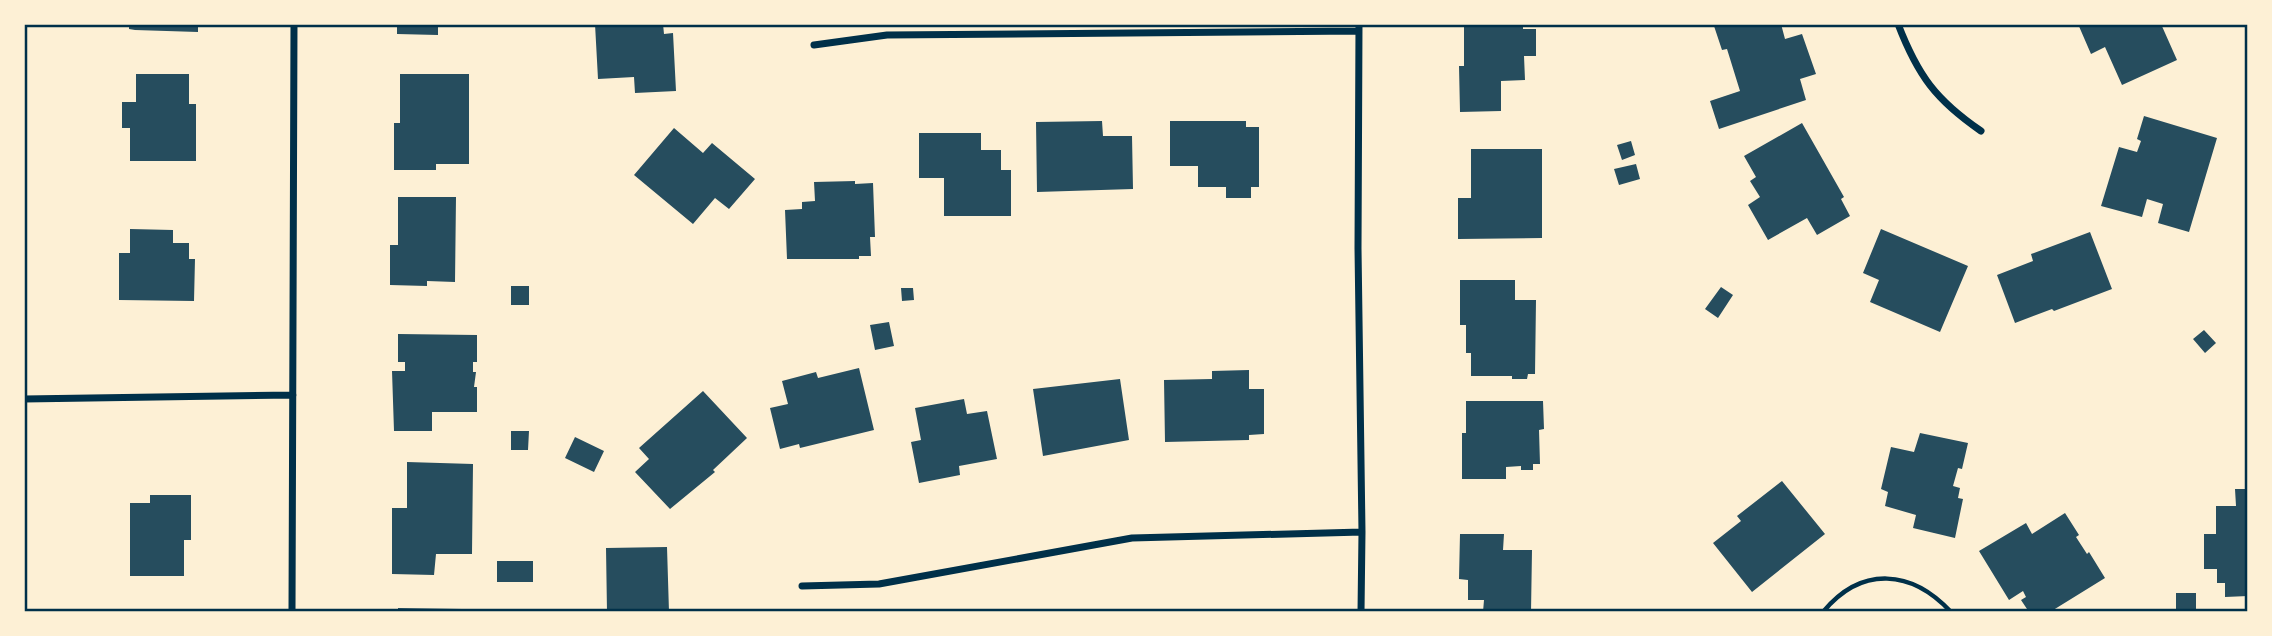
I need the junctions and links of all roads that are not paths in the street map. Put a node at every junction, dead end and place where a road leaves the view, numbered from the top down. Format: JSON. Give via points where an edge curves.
{"nodes":[{"id":1,"x":294,"y":24,"type":"edge"},
{"id":2,"x":1898,"y":24,"type":"edge"},
{"id":3,"x":1359,"y":28,"type":"edge"},
{"id":4,"x":814,"y":45,"type":"dead end"},
{"id":5,"x":1981,"y":131,"type":"dead end"},
{"id":6,"x":292,"y":395,"type":"junction"},
{"id":7,"x":24,"y":399,"type":"edge"},
{"id":8,"x":1362,"y":532,"type":"junction"},
{"id":9,"x":802,"y":586,"type":"dead end"},
{"id":10,"x":292,"y":611,"type":"edge"},
{"id":11,"x":1361,"y":611,"type":"edge"}],
"edges":[{"from":1,"to":6,"type":"street"},
{"from":2,"to":5,"type":"street","via":[[1930,88],[1954,113]]},
{"from":3,"to":4,"type":"street","via":[[887,35]]},
{"from":3,"to":8,"type":"street"},
{"from":6,"to":7,"type":"street"},
{"from":6,"to":10,"type":"street"},
{"from":8,"to":9,"type":"street","via":[[1132,538],[879,584]]},
{"from":8,"to":11,"type":"street"}]}
